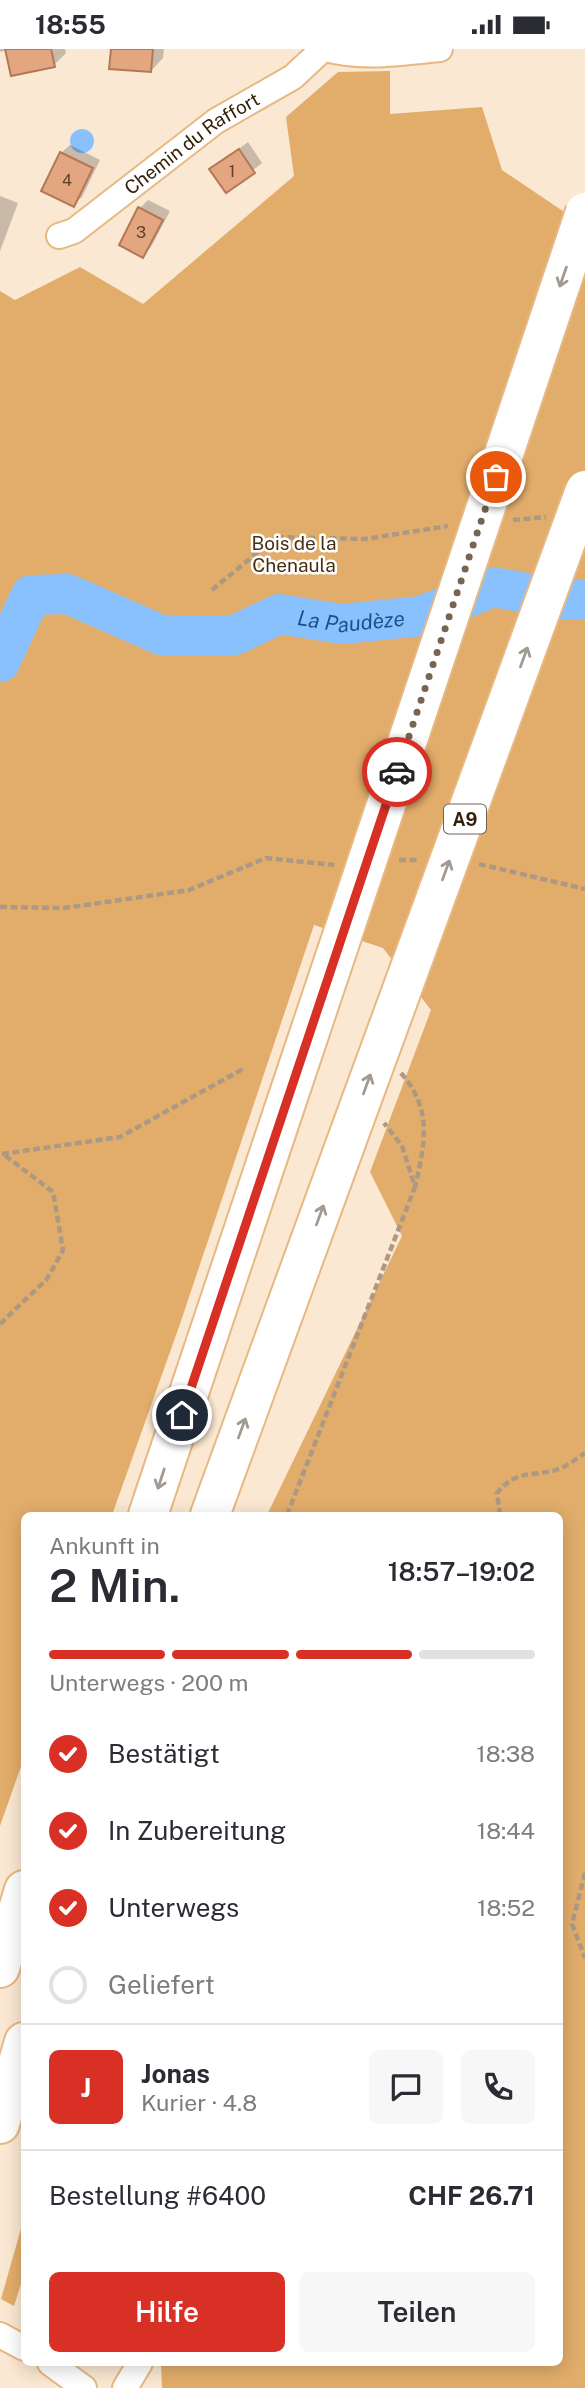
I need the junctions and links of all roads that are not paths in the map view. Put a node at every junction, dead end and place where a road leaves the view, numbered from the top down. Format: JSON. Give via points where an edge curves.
{"nodes":[{"id":1,"x":325,"y":49,"type":"edge"},
{"id":2,"x":440,"y":49,"type":"edge"},
{"id":3,"x":585,"y":212,"type":"edge"},
{"id":4,"x":59,"y":236,"type":"dead end"},
{"id":5,"x":572,"y":503,"type":"edge"},
{"id":6,"x":149,"y":1512,"type":"edge"},
{"id":7,"x":211,"y":1512,"type":"edge"},
{"id":8,"x":21,"y":1900,"type":"edge"},
{"id":9,"x":0,"y":1968,"type":"edge"},
{"id":10,"x":21,"y":2052,"type":"edge"},
{"id":11,"x":0,"y":2124,"type":"edge"},
{"id":12,"x":0,"y":2335,"type":"edge"},
{"id":13,"x":21,"y":2346,"type":"edge"},
{"id":14,"x":54,"y":2366,"type":"edge"},
{"id":15,"x":138,"y":2366,"type":"edge"},
{"id":16,"x":83,"y":2388,"type":"edge"},
{"id":17,"x":125,"y":2388,"type":"edge"}],
"edges":[{"from":1,"to":2,"type":"street","via":[[341,53]]},
{"from":1,"to":4,"type":"street","name":"Chemin du Raffort","via":[[293,77],[216,121],[74,231]]},
{"from":3,"to":6,"type":"highway","one_way":true,"bridge":true},
{"from":7,"to":5,"type":"highway","number":"A9","one_way":true,"bridge":true},
{"from":8,"to":9,"type":"highway"},
{"from":10,"to":11,"type":"highway"},
{"from":12,"to":13,"type":"street"},
{"from":14,"to":16,"type":"street"},
{"from":15,"to":17,"type":"street"}]}
